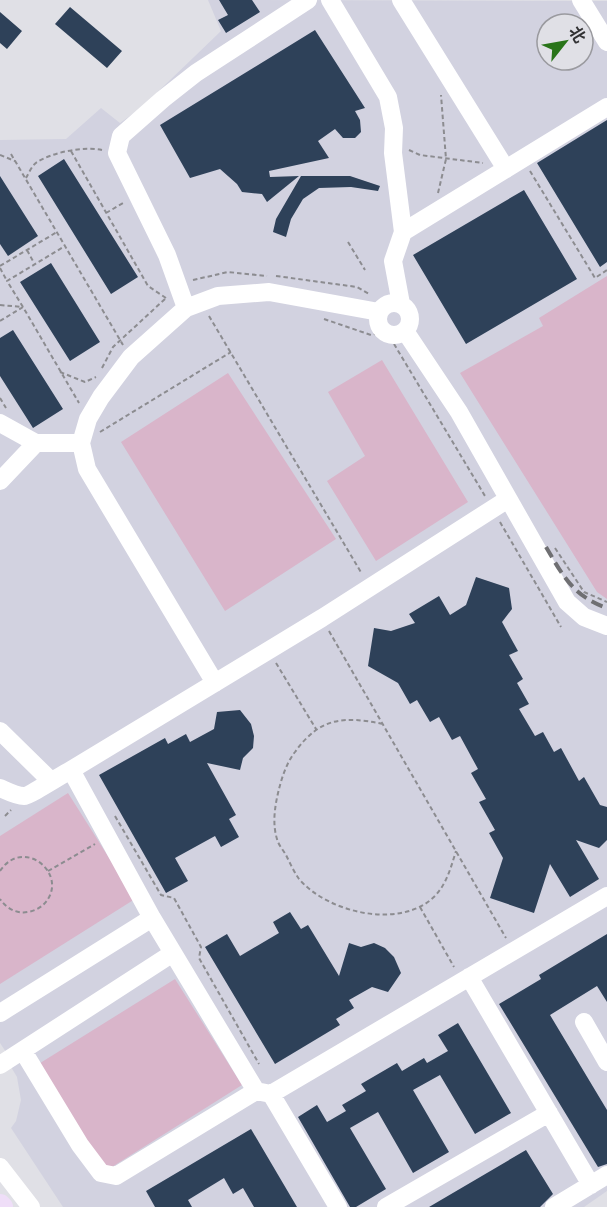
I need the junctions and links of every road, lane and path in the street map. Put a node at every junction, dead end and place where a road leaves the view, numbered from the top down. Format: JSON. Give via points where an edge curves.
{"nodes":[{"id":1,"x":308,"y":0,"type":"edge"},
{"id":2,"x":330,"y":0,"type":"edge"},
{"id":3,"x":401,"y":0,"type":"edge"},
{"id":4,"x":581,"y":0,"type":"edge"},
{"id":5,"x":607,"y":42,"type":"edge"},
{"id":6,"x":441,"y":95,"type":"dead end"},
{"id":7,"x":607,"y":107,"type":"edge"},
{"id":8,"x":72,"y":151,"type":"junction"},
{"id":9,"x":117,"y":153,"type":"junction"},
{"id":10,"x":11,"y":154,"type":"dead end"},
{"id":11,"x":0,"y":155,"type":"edge"},
{"id":12,"x":420,"y":155,"type":"dead end"},
{"id":13,"x":522,"y":158,"type":"junction"},
{"id":14,"x":446,"y":159,"type":"junction"},
{"id":15,"x":15,"y":161,"type":"junction"},
{"id":16,"x":485,"y":163,"type":"dead end"},
{"id":17,"x":506,"y":169,"type":"junction"},
{"id":18,"x":25,"y":179,"type":"junction"},
{"id":19,"x":438,"y":193,"type":"dead end"},
{"id":20,"x":138,"y":195,"type":"junction"},
{"id":21,"x":106,"y":213,"type":"junction"},
{"id":22,"x":57,"y":232,"type":"junction"},
{"id":23,"x":402,"y":232,"type":"junction"},
{"id":24,"x":348,"y":242,"type":"dead end"},
{"id":25,"x":65,"y":246,"type":"junction"},
{"id":26,"x":27,"y":250,"type":"junction"},
{"id":27,"x":35,"y":264,"type":"junction"},
{"id":28,"x":0,"y":267,"type":"edge"},
{"id":29,"x":365,"y":270,"type":"dead end"},
{"id":30,"x":607,"y":270,"type":"edge"},
{"id":31,"x":7,"y":281,"type":"junction"},
{"id":32,"x":400,"y":304,"type":"junction"},
{"id":33,"x":0,"y":305,"type":"edge"},
{"id":34,"x":23,"y":307,"type":"junction"},
{"id":35,"x":189,"y":308,"type":"junction"},
{"id":36,"x":379,"y":312,"type":"junction"},
{"id":37,"x":315,"y":317,"type":"dead end"},
{"id":38,"x":0,"y":321,"type":"edge"},
{"id":39,"x":394,"y":333,"type":"junction"},
{"id":40,"x":231,"y":352,"type":"junction"},
{"id":41,"x":131,"y":357,"type":"junction"},
{"id":42,"x":60,"y":372,"type":"junction"},
{"id":43,"x":98,"y":376,"type":"dead end"},
{"id":44,"x":0,"y":423,"type":"edge"},
{"id":45,"x":98,"y":423,"type":"junction"},
{"id":46,"x":90,"y":441,"type":"junction"},
{"id":47,"x":36,"y":443,"type":"junction"},
{"id":48,"x":0,"y":481,"type":"edge"},
{"id":49,"x":500,"y":504,"type":"junction"},
{"id":50,"x":370,"y":587,"type":"junction"},
{"id":51,"x":322,"y":618,"type":"junction"},
{"id":52,"x":607,"y":626,"type":"edge"},
{"id":53,"x":561,"y":627,"type":"dead end"},
{"id":54,"x":269,"y":650,"type":"junction"},
{"id":55,"x":215,"y":683,"type":"junction"},
{"id":56,"x":383,"y":724,"type":"junction"},
{"id":57,"x":316,"y":729,"type":"junction"},
{"id":58,"x":0,"y":731,"type":"edge"},
{"id":59,"x":71,"y":770,"type":"junction"},
{"id":60,"x":50,"y":780,"type":"junction"},
{"id":61,"x":0,"y":788,"type":"edge"},
{"id":62,"x":108,"y":837,"type":"junction"},
{"id":63,"x":456,"y":851,"type":"junction"},
{"id":64,"x":0,"y":871,"type":"edge"},
{"id":65,"x":48,"y":871,"type":"junction"},
{"id":66,"x":156,"y":885,"type":"dead end"},
{"id":67,"x":607,"y":896,"type":"edge"},
{"id":68,"x":0,"y":899,"type":"edge"},
{"id":69,"x":420,"y":907,"type":"junction"},
{"id":70,"x":153,"y":918,"type":"junction"},
{"id":71,"x":513,"y":951,"type":"junction"},
{"id":72,"x":173,"y":953,"type":"junction"},
{"id":73,"x":466,"y":979,"type":"junction"},
{"id":74,"x":0,"y":1013,"type":"edge"},
{"id":75,"x":584,"y":1022,"type":"dead end"},
{"id":76,"x":23,"y":1051,"type":"junction"},
{"id":77,"x":607,"y":1062,"type":"edge"},
{"id":78,"x":0,"y":1065,"type":"edge"},
{"id":79,"x":264,"y":1093,"type":"junction"},
{"id":80,"x":549,"y":1113,"type":"junction"},
{"id":81,"x":0,"y":1167,"type":"edge"},
{"id":82,"x":607,"y":1175,"type":"edge"},
{"id":83,"x":591,"y":1185,"type":"junction"},
{"id":84,"x":31,"y":1207,"type":"edge"},
{"id":85,"x":338,"y":1207,"type":"edge"},
{"id":86,"x":386,"y":1207,"type":"edge"},
{"id":87,"x":554,"y":1207,"type":"edge"}],
"edges":[{"from":1,"to":9,"type":"street","via":[[163,99],[121,136]]},
{"from":2,"to":23,"type":"street","via":[[388,97]]},
{"from":3,"to":17,"type":"street"},
{"from":4,"to":5,"type":"street"},
{"from":6,"to":14,"type":"path"},
{"from":7,"to":13,"type":"street"},
{"from":8,"to":9,"type":"path","via":[[90,148]]},
{"from":8,"to":18,"type":"path","via":[[35,163]]},
{"from":8,"to":21,"type":"path"},
{"from":9,"to":20,"type":"street"},
{"from":10,"to":15,"type":"path"},
{"from":11,"to":15,"type":"path"},
{"from":12,"to":14,"type":"path"},
{"from":13,"to":17,"type":"street"},
{"from":13,"to":30,"type":"path","via":[[595,278]]},
{"from":14,"to":16,"type":"path"},
{"from":14,"to":19,"type":"path"},
{"from":15,"to":18,"type":"path"},
{"from":17,"to":23,"type":"street"},
{"from":18,"to":22,"type":"path"},
{"from":20,"to":21,"type":"path"},
{"from":20,"to":35,"type":"street"},
{"from":21,"to":35,"type":"path","via":[[148,286]]},
{"from":22,"to":25,"type":"path"},
{"from":22,"to":26,"type":"path"},
{"from":23,"to":32,"type":"street","via":[[393,261]]},
{"from":24,"to":29,"type":"path"},
{"from":25,"to":27,"type":"path"},
{"from":25,"to":41,"type":"path"},
{"from":26,"to":27,"type":"path"},
{"from":26,"to":28,"type":"path"},
{"from":27,"to":31,"type":"path"},
{"from":28,"to":31,"type":"path"},
{"from":31,"to":34,"type":"path"},
{"from":32,"to":36,"type":"street","via":[[390,303]]},
{"from":32,"to":39,"type":"street","via":[[408,310],[410,319]]},
{"from":33,"to":34,"type":"path"},
{"from":34,"to":38,"type":"path"},
{"from":34,"to":42,"type":"path"},
{"from":35,"to":36,"type":"street","via":[[218,296],[268,292]]},
{"from":35,"to":40,"type":"path"},
{"from":35,"to":41,"type":"street"},
{"from":36,"to":39,"type":"street","via":[[378,323]]},
{"from":37,"to":39,"type":"path","via":[[371,335]]},
{"from":39,"to":49,"type":"street","via":[[459,412]]},
{"from":39,"to":49,"type":"path","via":[[394,346]]},
{"from":40,"to":45,"type":"path"},
{"from":40,"to":50,"type":"path"},
{"from":41,"to":45,"type":"street","via":[[101,397]]},
{"from":42,"to":43,"type":"path","via":[[85,382]]},
{"from":42,"to":45,"type":"path"},
{"from":44,"to":47,"type":"street"},
{"from":45,"to":46,"type":"street"},
{"from":45,"to":46,"type":"path"},
{"from":45,"to":46,"type":"path"},
{"from":46,"to":47,"type":"street"},
{"from":46,"to":55,"type":"street","via":[[87,469]]},
{"from":47,"to":48,"type":"street"},
{"from":49,"to":50,"type":"street"},
{"from":49,"to":52,"type":"street","via":[[567,602],[584,617]]},
{"from":49,"to":53,"type":"path"},
{"from":50,"to":51,"type":"street"},
{"from":51,"to":54,"type":"street"},
{"from":51,"to":56,"type":"path"},
{"from":54,"to":55,"type":"street"},
{"from":54,"to":57,"type":"path"},
{"from":55,"to":59,"type":"street"},
{"from":56,"to":57,"type":"path","via":[[354,718]]},
{"from":56,"to":63,"type":"path"},
{"from":57,"to":69,"type":"path","via":[[292,755],[274,809],[276,839],[299,879],[326,900],[359,913],[387,916]]},
{"from":58,"to":60,"type":"street"},
{"from":59,"to":60,"type":"street"},
{"from":59,"to":62,"type":"street"},
{"from":60,"to":61,"type":"street","via":[[24,796]]},
{"from":62,"to":65,"type":"path"},
{"from":62,"to":70,"type":"street"},
{"from":63,"to":69,"type":"path","via":[[448,877],[435,896]]},
{"from":63,"to":71,"type":"path"},
{"from":64,"to":65,"type":"path","via":[[20,857],[38,861]]},
{"from":65,"to":68,"type":"path","via":[[51,894],[39,908],[16,912]]},
{"from":66,"to":79,"type":"path","via":[[161,894],[174,898],[201,947],[199,958],[259,1062]]},
{"from":67,"to":71,"type":"street"},
{"from":69,"to":73,"type":"path"},
{"from":70,"to":72,"type":"street"},
{"from":70,"to":74,"type":"street"},
{"from":71,"to":73,"type":"street"},
{"from":72,"to":76,"type":"street"},
{"from":72,"to":79,"type":"street"},
{"from":73,"to":79,"type":"street"},
{"from":73,"to":80,"type":"street"},
{"from":75,"to":77,"type":"street"},
{"from":76,"to":78,"type":"street"},
{"from":76,"to":79,"type":"street","via":[[80,1145],[101,1173],[116,1176]]},
{"from":79,"to":85,"type":"street"},
{"from":80,"to":83,"type":"street"},
{"from":80,"to":86,"type":"street"},
{"from":81,"to":84,"type":"street"},
{"from":82,"to":83,"type":"street"},
{"from":83,"to":87,"type":"street"}]}
